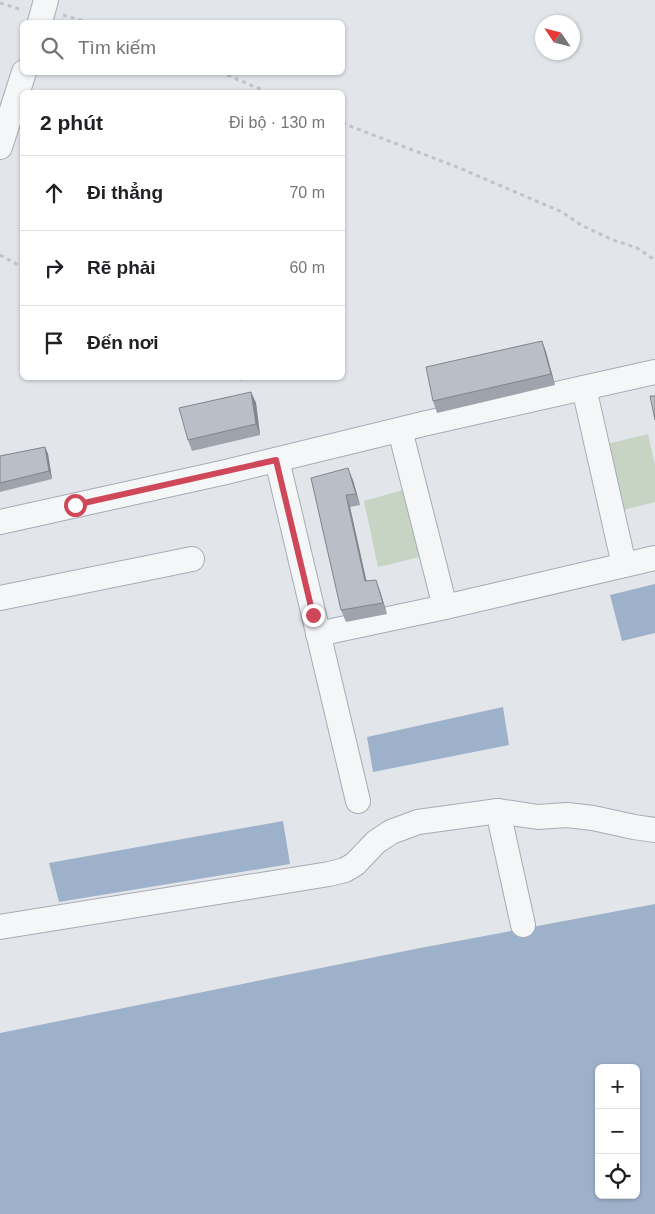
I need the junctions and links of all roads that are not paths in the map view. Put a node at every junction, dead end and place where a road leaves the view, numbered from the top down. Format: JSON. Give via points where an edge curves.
{"nodes":[{"id":1,"x":46,"y":0,"type":"edge"},
{"id":2,"x":41,"y":20,"type":"edge"},
{"id":3,"x":23,"y":75,"type":"edge"},
{"id":4,"x":0,"y":148,"type":"edge"},
{"id":5,"x":655,"y":372,"type":"edge"},
{"id":6,"x":584,"y":388,"type":"junction"},
{"id":7,"x":400,"y":430,"type":"junction"},
{"id":8,"x":276,"y":460,"type":"junction"},
{"id":9,"x":0,"y":522,"type":"edge"},
{"id":10,"x":655,"y":558,"type":"edge"},
{"id":11,"x":192,"y":559,"type":"dead end"},
{"id":12,"x":624,"y":565,"type":"junction"},
{"id":13,"x":0,"y":598,"type":"edge"},
{"id":14,"x":445,"y":607,"type":"junction"},
{"id":15,"x":318,"y":634,"type":"junction"},
{"id":16,"x":358,"y":801,"type":"dead end"},
{"id":17,"x":498,"y":811,"type":"junction"},
{"id":18,"x":655,"y":830,"type":"edge"},
{"id":19,"x":523,"y":925,"type":"dead end"},
{"id":20,"x":0,"y":926,"type":"edge"}],
"edges":[{"from":1,"to":2,"type":"street"},
{"from":3,"to":4,"type":"street"},
{"from":5,"to":6,"type":"street"},
{"from":6,"to":7,"type":"street"},
{"from":6,"to":12,"type":"street"},
{"from":7,"to":8,"type":"street"},
{"from":7,"to":14,"type":"street"},
{"from":8,"to":9,"type":"street"},
{"from":8,"to":15,"type":"street"},
{"from":10,"to":12,"type":"street"},
{"from":11,"to":13,"type":"street"},
{"from":12,"to":14,"type":"street"},
{"from":14,"to":15,"type":"street"},
{"from":15,"to":16,"type":"street"},
{"from":17,"to":18,"type":"street","via":[[538,817],[567,815],[593,818]]},
{"from":17,"to":19,"type":"street"},
{"from":17,"to":20,"type":"street","via":[[418,822],[391,832],[344,870],[313,878]]}]}
